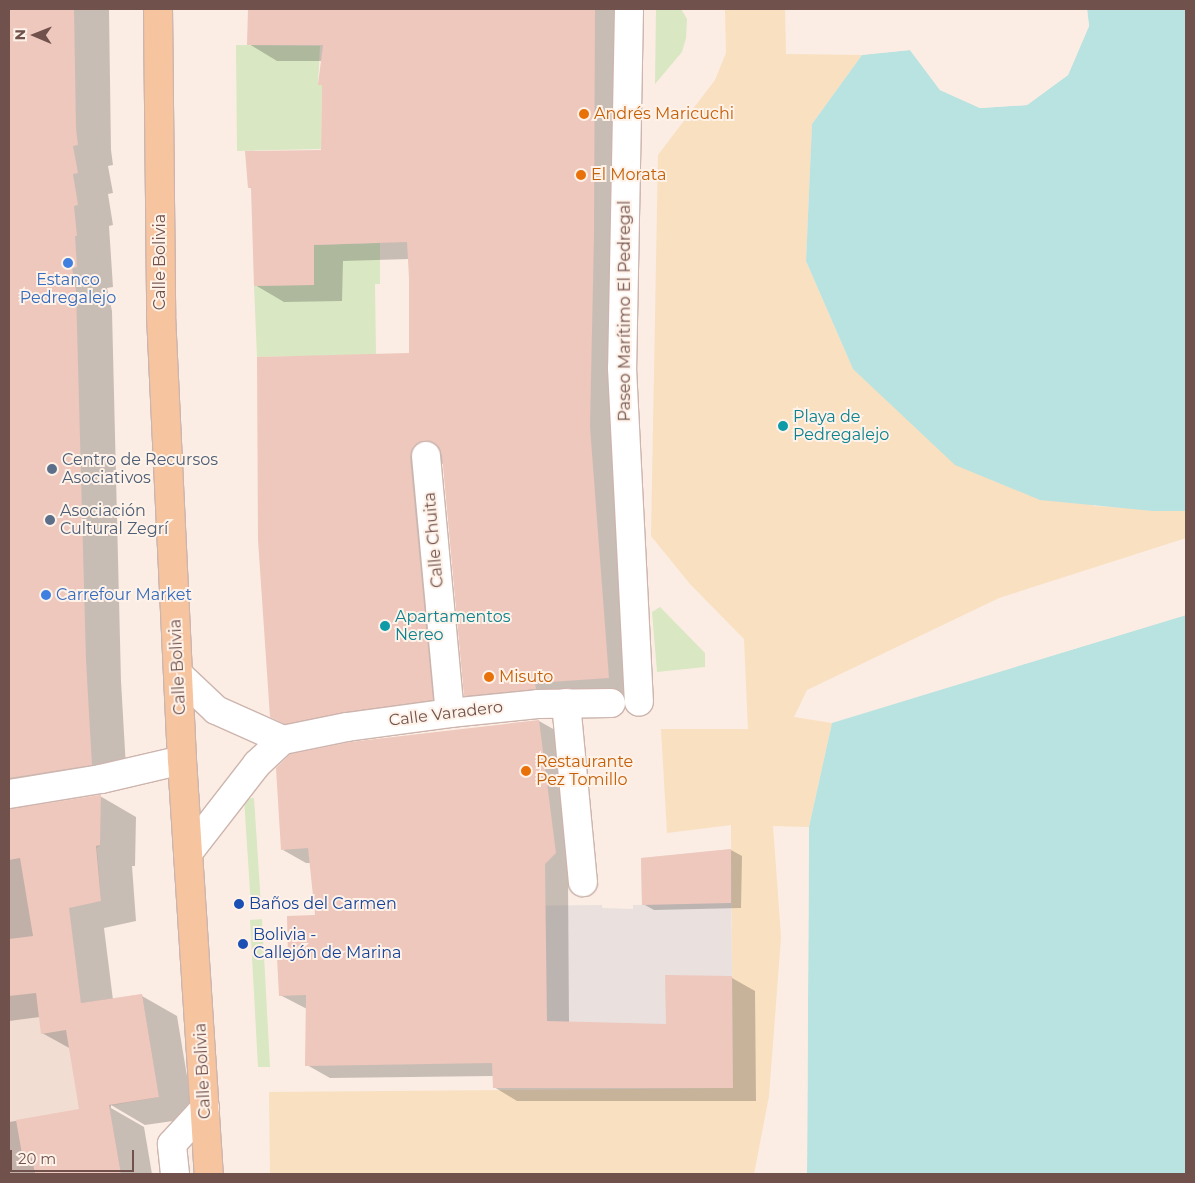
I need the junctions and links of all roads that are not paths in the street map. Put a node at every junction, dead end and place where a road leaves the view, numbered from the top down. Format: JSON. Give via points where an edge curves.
{"nodes":[{"id":1,"x":158,"y":9,"type":"edge"},
{"id":2,"x":629,"y":9,"type":"edge"},
{"id":3,"x":426,"y":456,"type":"dead end"},
{"id":4,"x":179,"y":675,"type":"junction"},
{"id":5,"x":639,"y":702,"type":"dead end"},
{"id":6,"x":566,"y":703,"type":"junction"},
{"id":7,"x":611,"y":703,"type":"dead end"},
{"id":8,"x":450,"y":713,"type":"junction"},
{"id":9,"x":283,"y":740,"type":"junction"},
{"id":10,"x":182,"y":760,"type":"junction"},
{"id":11,"x":9,"y":794,"type":"edge"},
{"id":12,"x":188,"y":853,"type":"junction"},
{"id":13,"x":583,"y":882,"type":"dead end"},
{"id":14,"x":205,"y":1108,"type":"junction"},
{"id":15,"x":175,"y":1174,"type":"edge"},
{"id":16,"x":210,"y":1174,"type":"edge"}],
"edges":[{"from":1,"to":4,"type":"main road","name":"Calle Bolivia","via":[[161,315]]},
{"from":2,"to":5,"type":"street","name":"Paseo Marítimo El Pedregal","via":[[622,368]]},
{"from":3,"to":8,"type":"street","name":"Calle Chuita"},
{"from":4,"to":9,"type":"street","via":[[216,710]]},
{"from":4,"to":10,"type":"main road","name":"Calle Bolivia"},
{"from":6,"to":7,"type":"street","name":"Calle Varadero"},
{"from":6,"to":8,"type":"street","name":"Calle Varadero"},
{"from":6,"to":13,"type":"street"},
{"from":8,"to":9,"type":"street","name":"Calle Varadero","via":[[347,727]]},
{"from":9,"to":12,"type":"street","via":[[257,764]]},
{"from":10,"to":11,"type":"street","via":[[101,779]]},
{"from":10,"to":12,"type":"main road","name":"Calle Bolivia"},
{"from":12,"to":14,"type":"main road","name":"Calle Bolivia"},
{"from":14,"to":15,"type":"street","via":[[172,1144]]},
{"from":14,"to":16,"type":"main road","name":"Calle Bolivia"}]}
